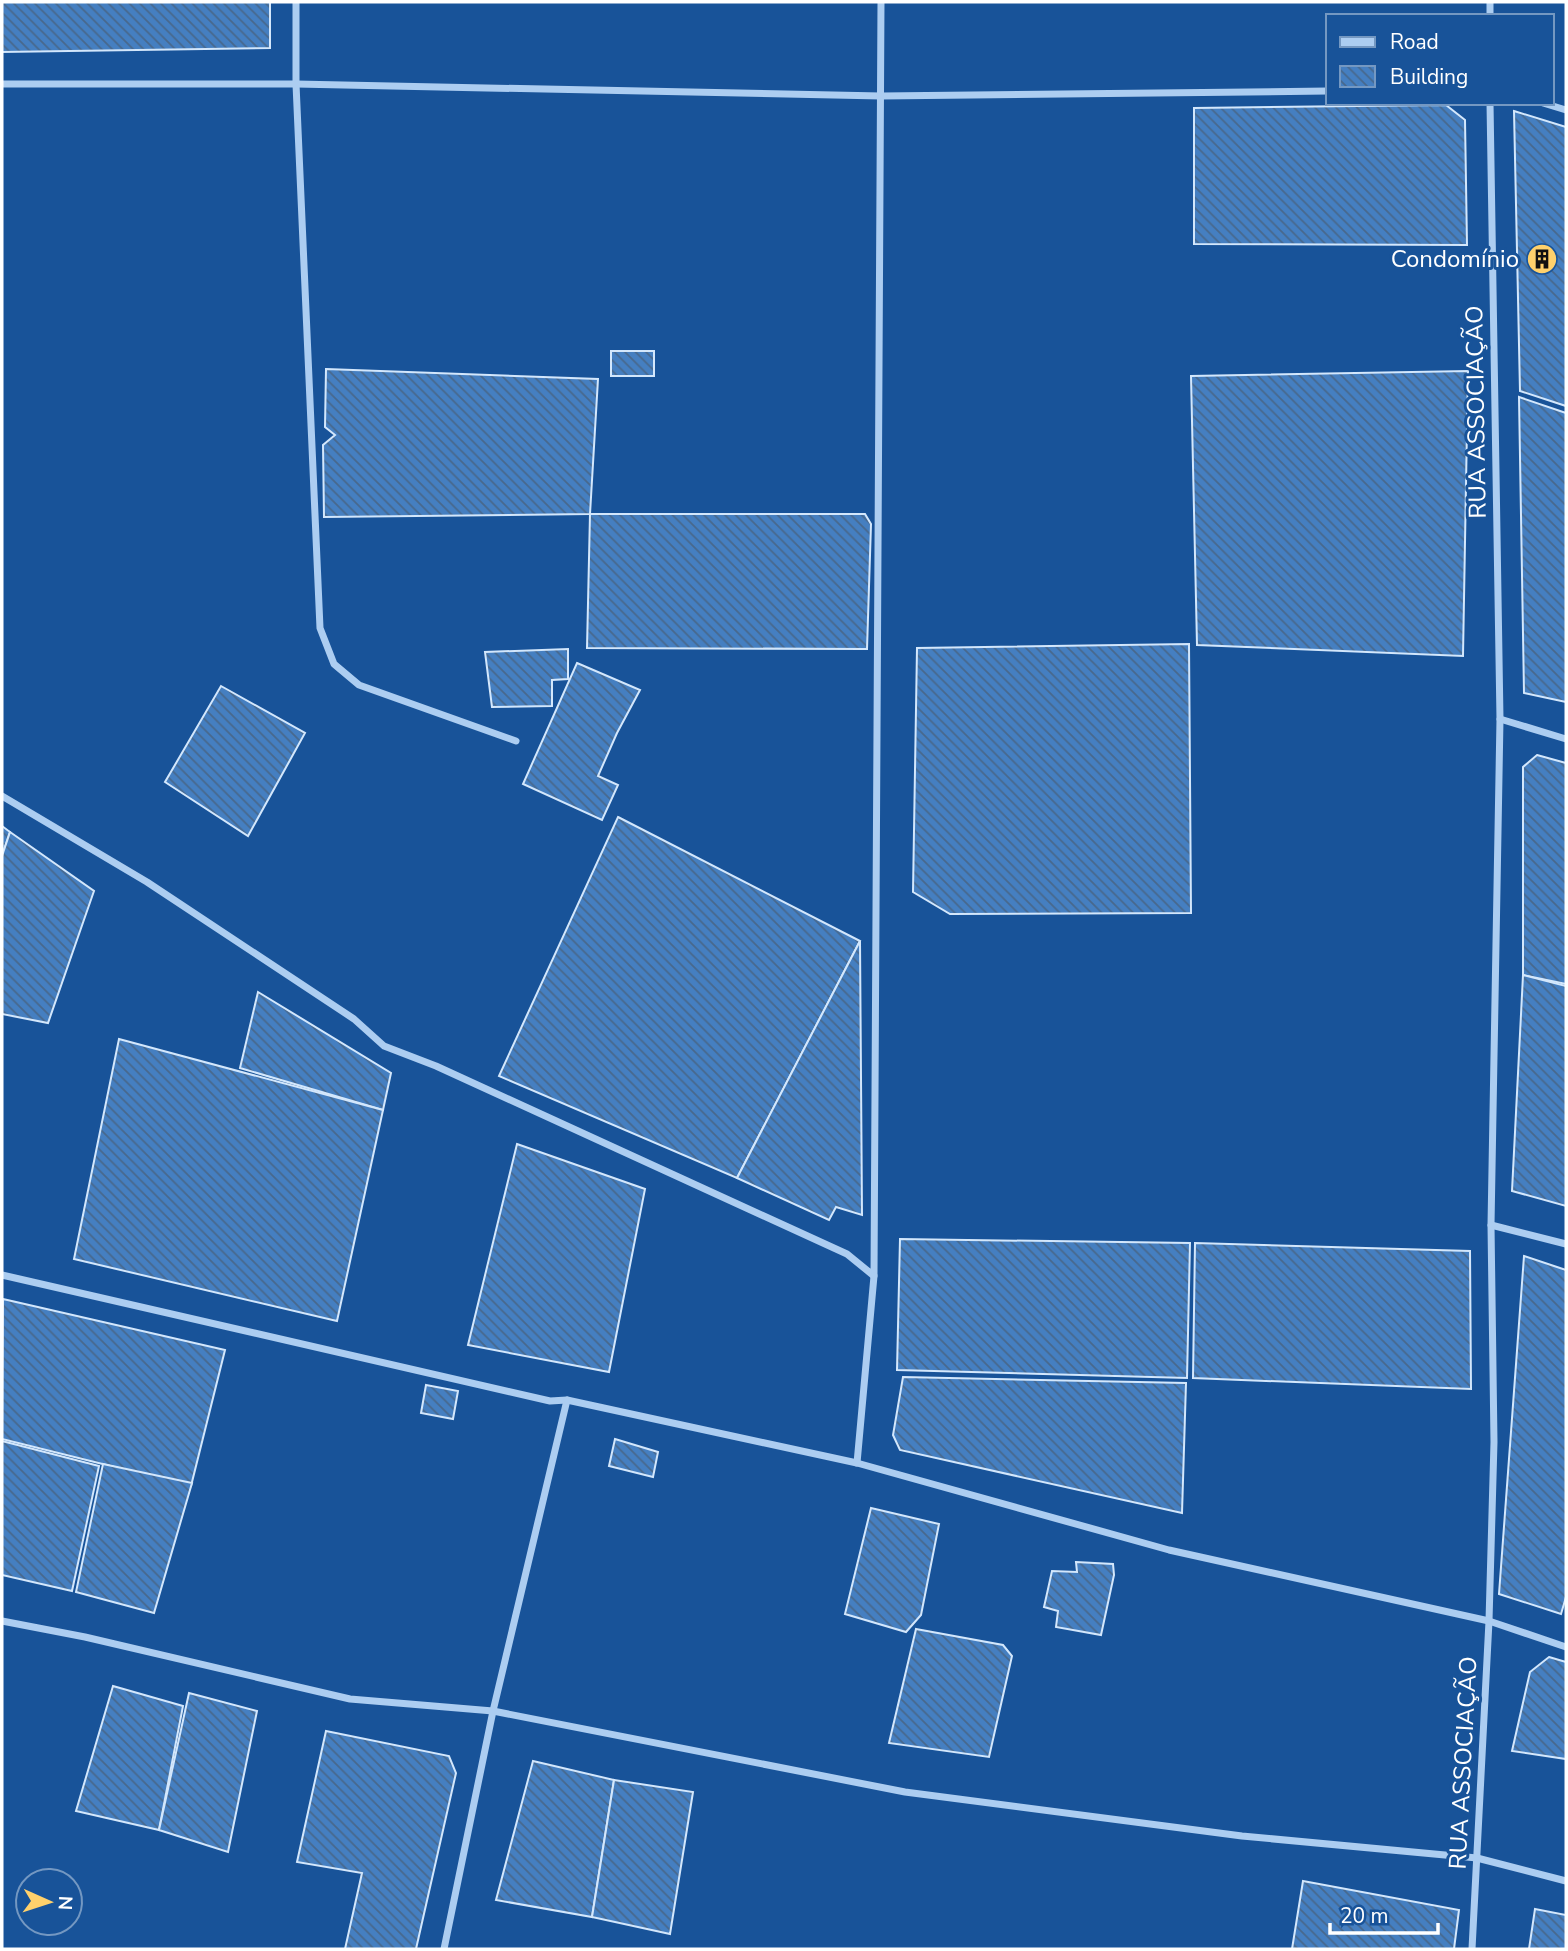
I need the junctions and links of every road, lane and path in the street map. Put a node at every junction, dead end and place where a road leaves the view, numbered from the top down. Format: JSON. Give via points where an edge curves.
{"nodes":[{"id":1,"x":296,"y":2,"type":"edge"},
{"id":2,"x":881,"y":2,"type":"edge"},
{"id":3,"x":2,"y":84,"type":"edge"},
{"id":4,"x":296,"y":84,"type":"junction"},
{"id":5,"x":1326,"y":90,"type":"edge"},
{"id":6,"x":881,"y":96,"type":"junction"},
{"id":7,"x":1490,"y":105,"type":"edge"},
{"id":8,"x":1500,"y":719,"type":"junction"},
{"id":9,"x":1566,"y":738,"type":"edge"},
{"id":10,"x":516,"y":741,"type":"dead end"},
{"id":11,"x":2,"y":796,"type":"edge"},
{"id":12,"x":1492,"y":1225,"type":"junction"},
{"id":13,"x":1566,"y":1244,"type":"edge"},
{"id":14,"x":2,"y":1275,"type":"edge"},
{"id":15,"x":874,"y":1276,"type":"junction"},
{"id":16,"x":567,"y":1401,"type":"junction"},
{"id":17,"x":857,"y":1463,"type":"junction"},
{"id":18,"x":2,"y":1621,"type":"edge"},
{"id":19,"x":1489,"y":1621,"type":"junction"},
{"id":20,"x":1566,"y":1647,"type":"edge"},
{"id":21,"x":494,"y":1711,"type":"junction"},
{"id":22,"x":1477,"y":1858,"type":"junction"},
{"id":23,"x":1566,"y":1881,"type":"edge"},
{"id":24,"x":444,"y":1949,"type":"edge"},
{"id":25,"x":1472,"y":1949,"type":"edge"}],
"edges":[{"from":1,"to":4,"type":"street"},
{"from":2,"to":6,"type":"street"},
{"from":3,"to":4,"type":"street"},
{"from":4,"to":6,"type":"street"},
{"from":4,"to":10,"type":"street","via":[[320,628],[334,664],[359,685]]},
{"from":5,"to":6,"type":"street"},
{"from":6,"to":15,"type":"street"},
{"from":7,"to":8,"type":"street","name":"RUA ASSOCIAÇÃO"},
{"from":8,"to":9,"type":"street"},
{"from":8,"to":12,"type":"street","name":"RUA ASSOCIAÇÃO"},
{"from":11,"to":15,"type":"street","via":[[147,882],[354,1019],[384,1046],[847,1254]]},
{"from":12,"to":13,"type":"street"},
{"from":12,"to":19,"type":"street","name":"RUA ASSOCIAÇÃO","via":[[1494,1442]]},
{"from":14,"to":16,"type":"street","via":[[550,1401]]},
{"from":15,"to":17,"type":"street"},
{"from":16,"to":17,"type":"street"},
{"from":16,"to":21,"type":"street"},
{"from":17,"to":19,"type":"street","via":[[1169,1550]]},
{"from":18,"to":21,"type":"street","via":[[349,1699]]},
{"from":19,"to":20,"type":"street"},
{"from":19,"to":22,"type":"street","name":"RUA ASSOCIAÇÃO"},
{"from":21,"to":22,"type":"street","via":[[905,1792],[1242,1836]]},
{"from":21,"to":24,"type":"street"},
{"from":22,"to":23,"type":"street"},
{"from":22,"to":25,"type":"street","name":"RUA ASSOCIAÇÃO"}]}
